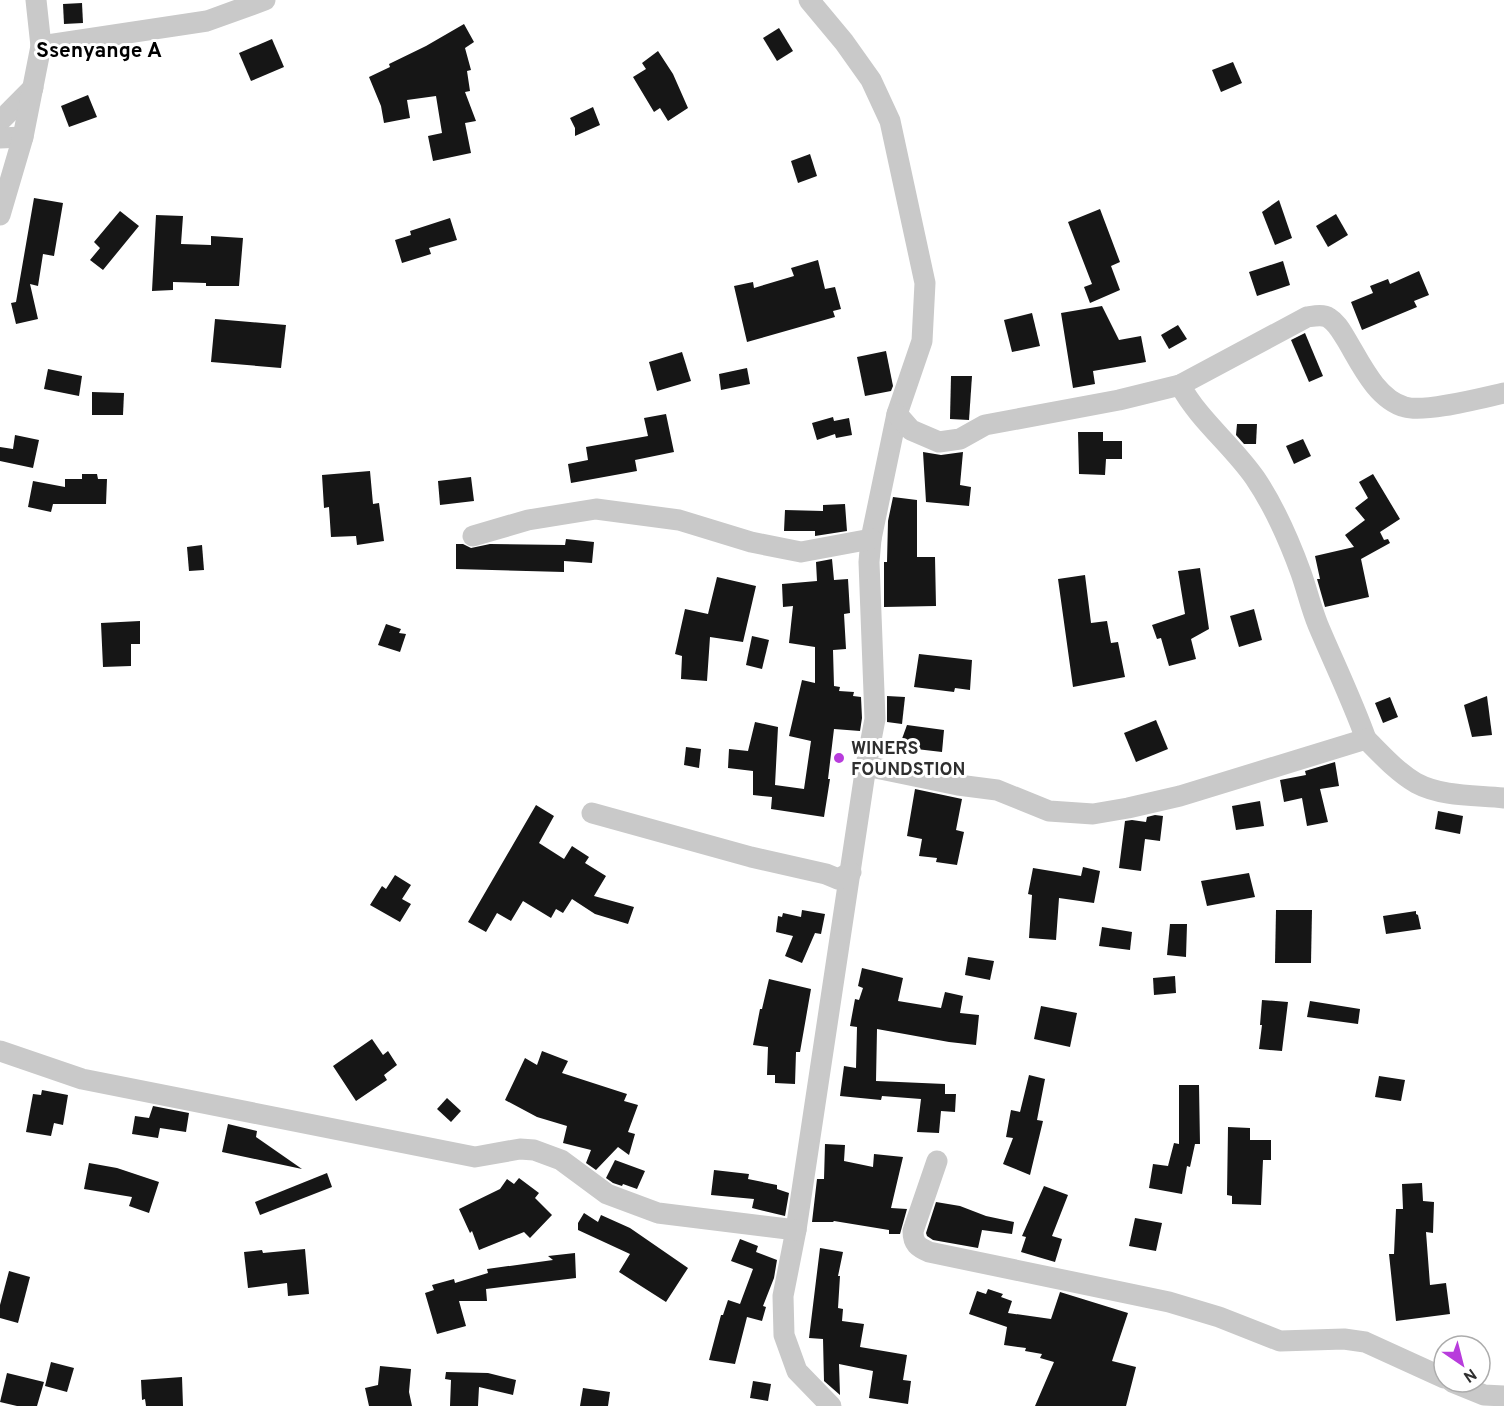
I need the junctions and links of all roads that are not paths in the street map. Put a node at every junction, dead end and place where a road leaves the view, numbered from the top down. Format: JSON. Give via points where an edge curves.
{"nodes":[{"id":1,"x":36,"y":0,"type":"edge"},
{"id":2,"x":265,"y":0,"type":"edge"},
{"id":3,"x":809,"y":0,"type":"edge"},
{"id":4,"x":41,"y":46,"type":"junction"},
{"id":5,"x":33,"y":88,"type":"junction"},
{"id":6,"x":0,"y":121,"type":"edge"},
{"id":7,"x":23,"y":137,"type":"junction"},
{"id":8,"x":0,"y":138,"type":"edge"},
{"id":9,"x":0,"y":215,"type":"edge"},
{"id":10,"x":1180,"y":385,"type":"junction"},
{"id":11,"x":1504,"y":393,"type":"edge"},
{"id":12,"x":897,"y":414,"type":"junction"},
{"id":13,"x":473,"y":536,"type":"dead end"},
{"id":14,"x":871,"y":539,"type":"junction"},
{"id":15,"x":1366,"y":739,"type":"junction"},
{"id":16,"x":866,"y":766,"type":"junction"},
{"id":17,"x":1504,"y":798,"type":"edge"},
{"id":18,"x":592,"y":813,"type":"dead end"},
{"id":19,"x":851,"y":872,"type":"junction"},
{"id":20,"x":0,"y":1051,"type":"edge"},
{"id":21,"x":937,"y":1161,"type":"dead end"},
{"id":22,"x":796,"y":1230,"type":"junction"},
{"id":23,"x":1432,"y":1373,"type":"edge"},
{"id":24,"x":1482,"y":1394,"type":"edge"},
{"id":25,"x":1504,"y":1396,"type":"edge"},
{"id":26,"x":831,"y":1406,"type":"edge"}],
"edges":[{"from":1,"to":4,"type":"street"},
{"from":2,"to":4,"type":"street","via":[[207,21]]},
{"from":3,"to":12,"type":"street","via":[[871,80],[890,121],[926,283],[922,341]]},
{"from":4,"to":5,"type":"street"},
{"from":5,"to":6,"type":"street"},
{"from":5,"to":7,"type":"street"},
{"from":7,"to":8,"type":"street"},
{"from":7,"to":9,"type":"street"},
{"from":10,"to":11,"type":"street","via":[[1307,317],[1318,315],[1328,316],[1337,324],[1370,381],[1404,407],[1420,409]]},
{"from":10,"to":12,"type":"street","via":[[985,425],[960,439],[939,442],[911,430]]},
{"from":10,"to":15,"type":"street","via":[[1255,478],[1286,535],[1317,623]]},
{"from":12,"to":14,"type":"street"},
{"from":13,"to":14,"type":"street","via":[[528,520],[596,509],[679,520],[751,542],[801,552]]},
{"from":14,"to":16,"type":"street","via":[[875,719]]},
{"from":15,"to":16,"type":"street","via":[[1180,796],[1093,814],[1049,811],[997,790]]},
{"from":15,"to":17,"type":"street","via":[[1416,783],[1443,792]]},
{"from":16,"to":19,"type":"street"},
{"from":18,"to":19,"type":"street","via":[[838,879]]},
{"from":19,"to":22,"type":"street"},
{"from":20,"to":22,"type":"street","via":[[82,1079],[475,1157],[534,1150],[561,1160],[607,1194],[658,1213]]},
{"from":21,"to":23,"type":"street","via":[[913,1231],[918,1248],[1169,1302],[1280,1341],[1365,1342]]},
{"from":22,"to":26,"type":"street","via":[[783,1296],[784,1335],[796,1371]]},
{"from":24,"to":25,"type":"street"}]}
